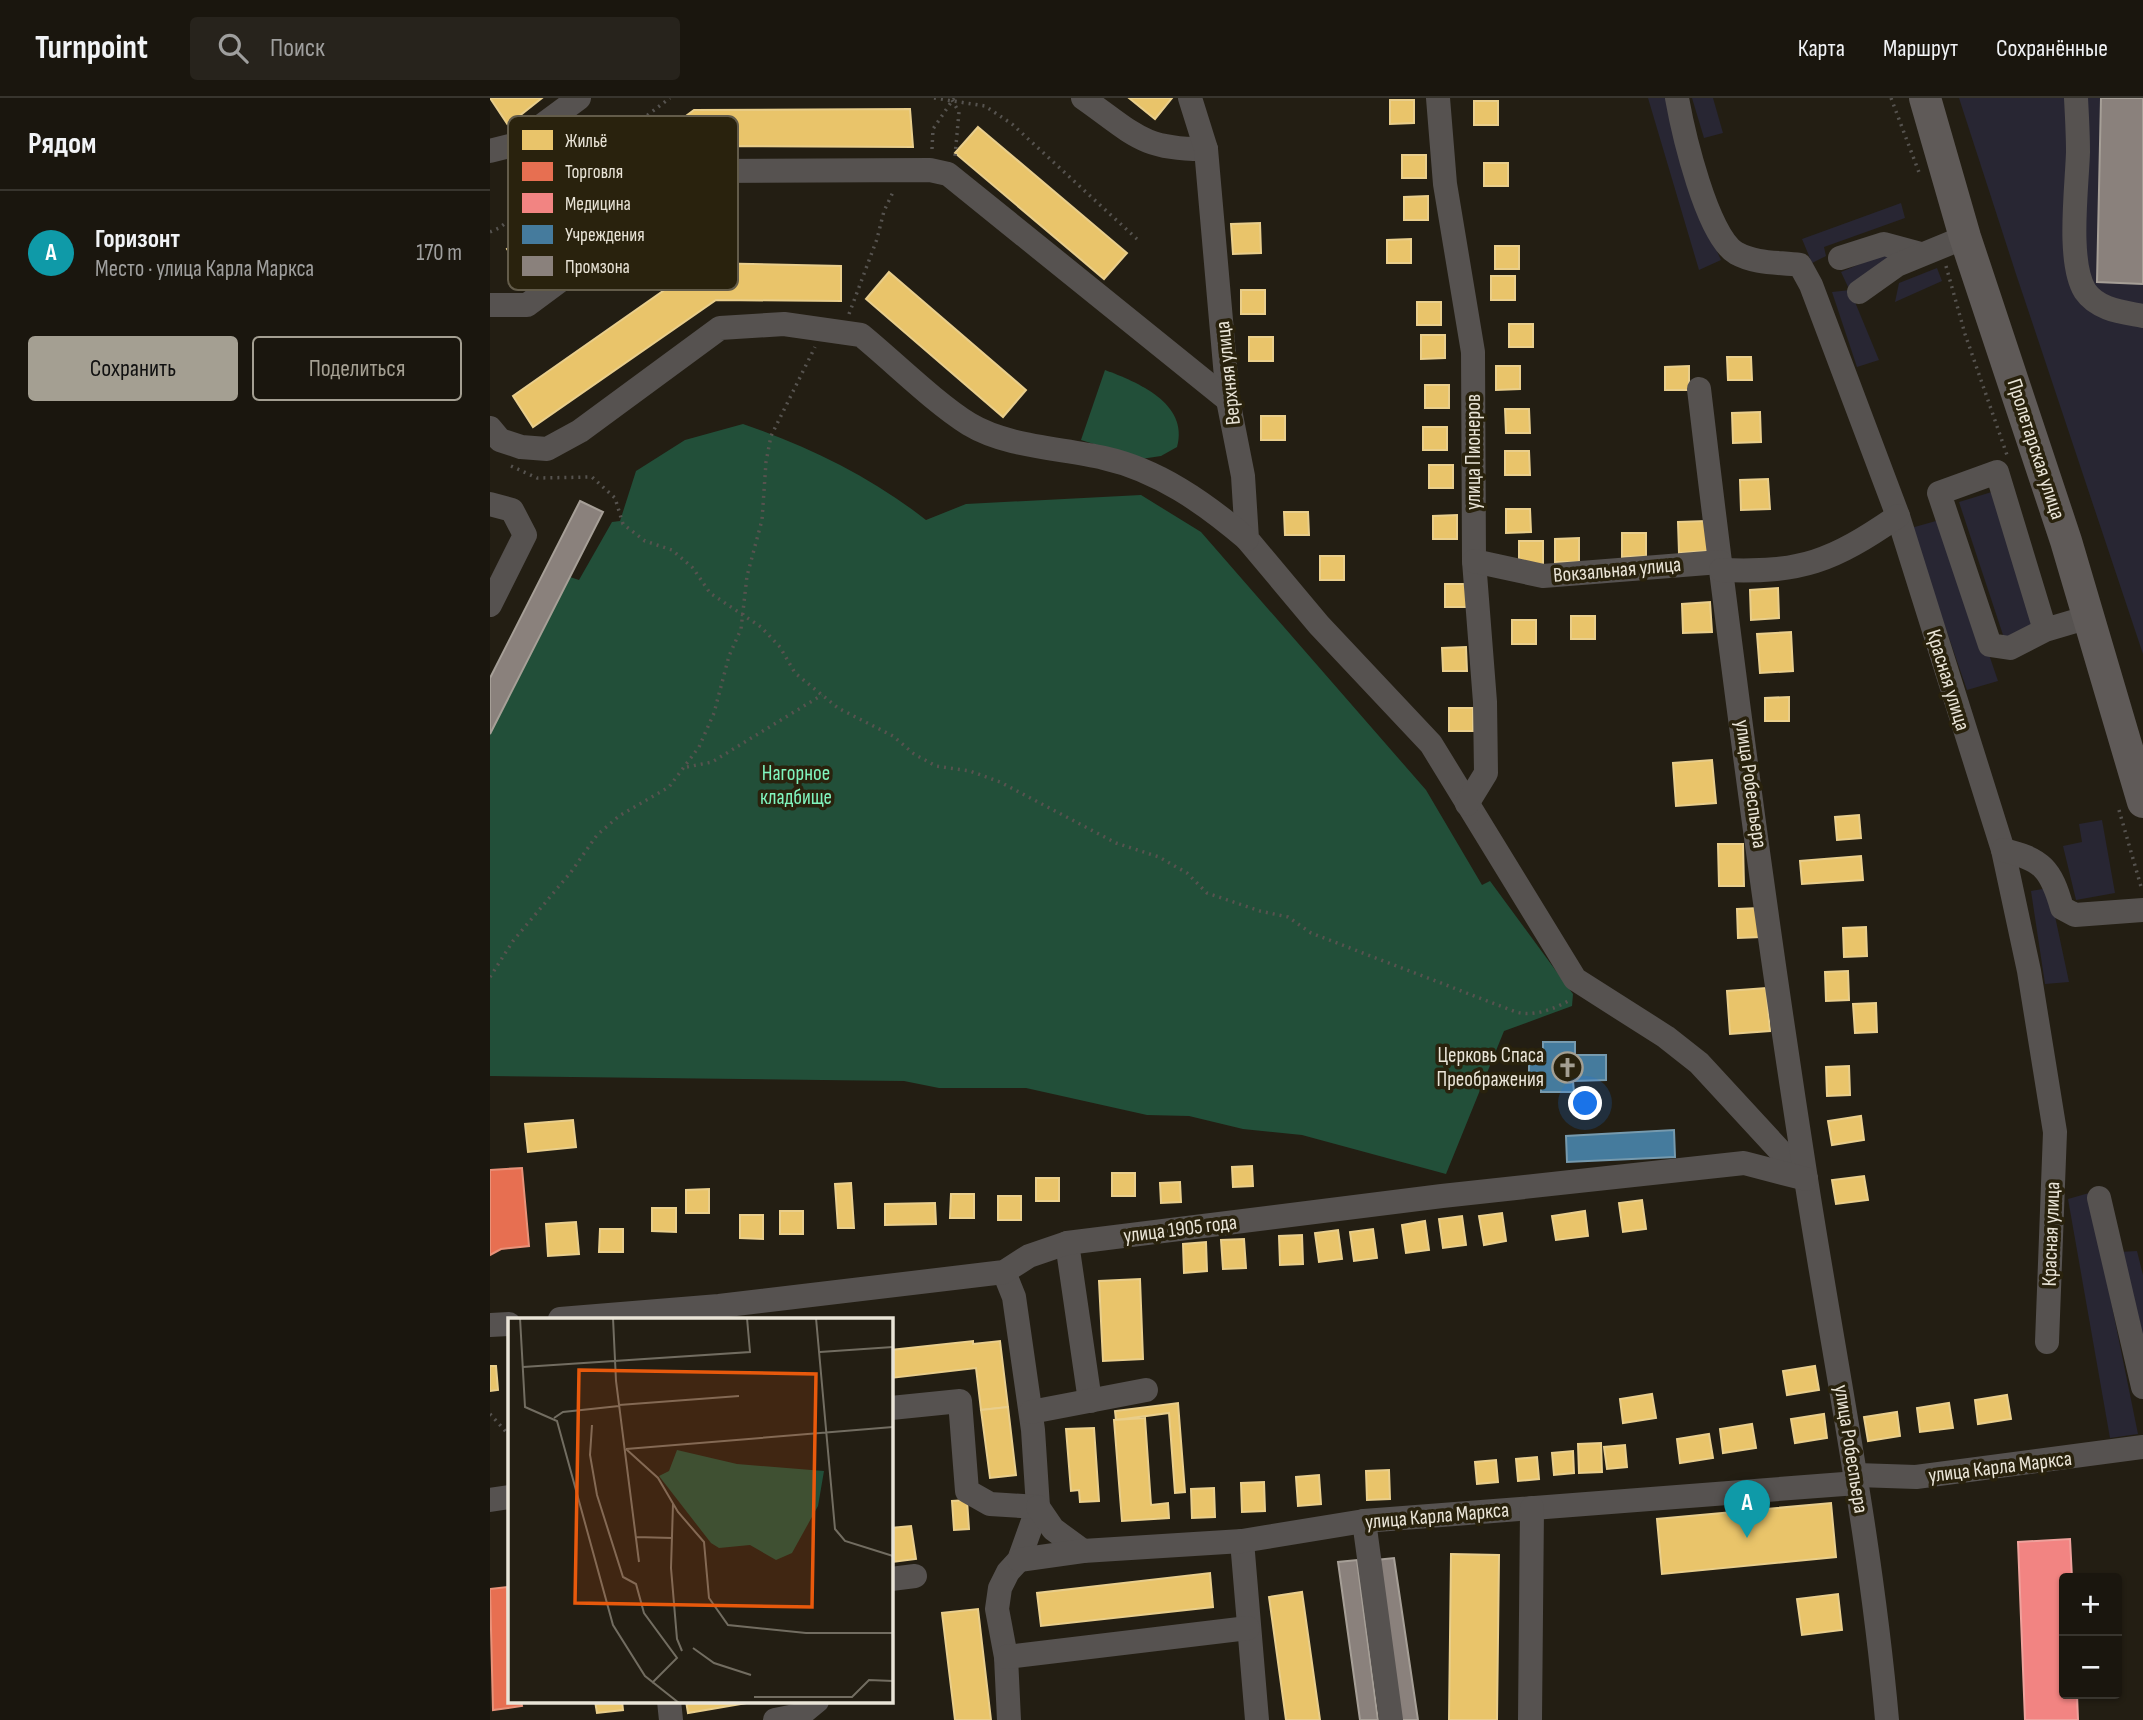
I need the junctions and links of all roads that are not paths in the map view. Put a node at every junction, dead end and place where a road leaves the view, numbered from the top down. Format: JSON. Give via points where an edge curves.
{"nodes":[{"id":1,"x":579,"y":98,"type":"edge"},
{"id":2,"x":1083,"y":98,"type":"edge"},
{"id":3,"x":1190,"y":98,"type":"edge"},
{"id":4,"x":1438,"y":98,"type":"edge"},
{"id":5,"x":1676,"y":98,"type":"edge"},
{"id":6,"x":1924,"y":98,"type":"edge"},
{"id":7,"x":2076,"y":98,"type":"edge"},
{"id":8,"x":555,"y":116,"type":"edge"},
{"id":9,"x":508,"y":146,"type":"edge"},
{"id":10,"x":1206,"y":149,"type":"junction"},
{"id":11,"x":490,"y":151,"type":"edge"},
{"id":12,"x":738,"y":171,"type":"edge"},
{"id":13,"x":1965,"y":237,"type":"junction"},
{"id":14,"x":1921,"y":254,"type":"junction"},
{"id":15,"x":1840,"y":258,"type":"dead end"},
{"id":16,"x":546,"y":290,"type":"edge"},
{"id":17,"x":1859,"y":292,"type":"dead end"},
{"id":18,"x":490,"y":305,"type":"edge"},
{"id":19,"x":2143,"y":316,"type":"edge"},
{"id":20,"x":1699,"y":389,"type":"dead end"},
{"id":21,"x":1228,"y":400,"type":"junction"},
{"id":22,"x":490,"y":428,"type":"edge"},
{"id":23,"x":490,"y":504,"type":"edge"},
{"id":24,"x":1898,"y":516,"type":"junction"},
{"id":25,"x":1247,"y":539,"type":"junction"},
{"id":26,"x":1474,"y":561,"type":"junction"},
{"id":27,"x":1721,"y":566,"type":"junction"},
{"id":28,"x":490,"y":605,"type":"edge"},
{"id":29,"x":2089,"y":617,"type":"junction"},
{"id":30,"x":2045,"y":630,"type":"junction"},
{"id":31,"x":2143,"y":802,"type":"edge"},
{"id":32,"x":1467,"y":804,"type":"junction"},
{"id":33,"x":2003,"y":850,"type":"junction"},
{"id":34,"x":2143,"y":909,"type":"edge"},
{"id":35,"x":1806,"y":1179,"type":"junction"},
{"id":36,"x":2098,"y":1198,"type":"dead end"},
{"id":37,"x":1067,"y":1243,"type":"junction"},
{"id":38,"x":1004,"y":1272,"type":"junction"},
{"id":39,"x":719,"y":1312,"type":"edge"},
{"id":40,"x":583,"y":1318,"type":"edge"},
{"id":41,"x":508,"y":1324,"type":"edge"},
{"id":42,"x":490,"y":1325,"type":"edge"},
{"id":43,"x":2047,"y":1342,"type":"dead end"},
{"id":44,"x":2143,"y":1387,"type":"edge"},
{"id":45,"x":1146,"y":1390,"type":"dead end"},
{"id":46,"x":1090,"y":1401,"type":"junction"},
{"id":47,"x":892,"y":1408,"type":"edge"},
{"id":48,"x":1031,"y":1412,"type":"junction"},
{"id":49,"x":2143,"y":1447,"type":"edge"},
{"id":50,"x":1857,"y":1479,"type":"junction"},
{"id":51,"x":508,"y":1497,"type":"edge"},
{"id":52,"x":490,"y":1500,"type":"edge"},
{"id":53,"x":1038,"y":1507,"type":"junction"},
{"id":54,"x":1532,"y":1508,"type":"junction"},
{"id":55,"x":1364,"y":1521,"type":"junction"},
{"id":56,"x":1242,"y":1541,"type":"junction"},
{"id":57,"x":1083,"y":1550,"type":"junction"},
{"id":58,"x":1019,"y":1560,"type":"junction"},
{"id":59,"x":1248,"y":1628,"type":"junction"},
{"id":60,"x":1006,"y":1657,"type":"junction"},
{"id":61,"x":669,"y":1702,"type":"edge"},
{"id":62,"x":816,"y":1702,"type":"edge"},
{"id":63,"x":671,"y":1720,"type":"edge"},
{"id":64,"x":775,"y":1720,"type":"edge"},
{"id":65,"x":1009,"y":1720,"type":"edge"},
{"id":66,"x":1257,"y":1720,"type":"edge"},
{"id":67,"x":1391,"y":1720,"type":"edge"},
{"id":68,"x":1530,"y":1720,"type":"edge"},
{"id":69,"x":1886,"y":1720,"type":"edge"}],
"edges":[{"from":1,"to":8,"type":"street"},
{"from":2,"to":10,"type":"street","via":[[1147,144],[1176,150]]},
{"from":3,"to":10,"type":"street","name":"Верхняя улица"},
{"from":4,"to":26,"type":"street","name":"улица Пионеров","via":[[1446,184],[1473,352]]},
{"from":5,"to":24,"type":"street","name":"Красная улица","via":[[1718,233],[1734,251],[1756,261],[1800,265],[1811,285]]},
{"from":6,"to":13,"type":"main road","name":"Пролетарская улица"},
{"from":7,"to":19,"type":"street","via":[[2074,214],[2085,291],[2106,308]]},
{"from":9,"to":11,"type":"street"},
{"from":10,"to":21,"type":"street","name":"Верхняя улица"},
{"from":12,"to":21,"type":"street","via":[[930,170],[948,174]]},
{"from":13,"to":14,"type":"street"},
{"from":13,"to":29,"type":"main road","name":"Пролетарская улица"},
{"from":14,"to":15,"type":"street","via":[[1884,244]]},
{"from":14,"to":17,"type":"street"},
{"from":16,"to":18,"type":"street","via":[[527,304]]},
{"from":20,"to":27,"type":"street","name":"улица Робеспьера"},
{"from":21,"to":25,"type":"street","name":"Верхняя улица","via":[[1243,475]]},
{"from":22,"to":25,"type":"street","via":[[500,440],[547,449],[580,431],[720,328],[783,324],[835,330],[861,335],[970,424],[1008,438],[1107,458],[1151,473],[1206,506]]},
{"from":23,"to":28,"type":"street","via":[[512,510],[525,535]]},
{"from":24,"to":27,"type":"street","name":"Вокзальная улица","via":[[1829,557],[1800,568],[1765,572]]},
{"from":24,"to":33,"type":"street","name":"Красная улица"},
{"from":25,"to":32,"type":"street","via":[[1319,625],[1431,744]]},
{"from":26,"to":27,"type":"street","name":"Вокзальная улица","via":[[1543,576]]},
{"from":26,"to":32,"type":"street","name":"улица Пионеров","via":[[1486,773]]},
{"from":27,"to":35,"type":"street","name":"улица Робеспьера"},
{"from":29,"to":30,"type":"street"},
{"from":29,"to":31,"type":"main road","name":"Пролетарская улица"},
{"from":30,"to":30,"type":"street","via":[[1997,472],[1939,493],[1990,645],[2010,648]]},
{"from":32,"to":35,"type":"street","via":[[1575,979],[1699,1063]]},
{"from":33,"to":34,"type":"street","via":[[2039,862],[2055,882],[2062,908],[2075,915]]},
{"from":33,"to":43,"type":"street","name":"Красная улица","via":[[2029,971],[2055,1132]]},
{"from":35,"to":37,"type":"street","name":"улица 1905 года","via":[[1744,1163]]},
{"from":35,"to":50,"type":"street","name":"улица Робеспьера"},
{"from":36,"to":44,"type":"street"},
{"from":37,"to":38,"type":"street","name":"улица 1905 года","via":[[1030,1256]]},
{"from":37,"to":46,"type":"street"},
{"from":38,"to":39,"type":"street","name":"улица 1905 года"},
{"from":38,"to":48,"type":"street","via":[[1014,1297]]},
{"from":39,"to":40,"type":"street","name":"улица 1905 года"},
{"from":41,"to":42,"type":"street"},
{"from":45,"to":46,"type":"street"},
{"from":46,"to":48,"type":"street"},
{"from":47,"to":53,"type":"street","via":[[960,1401],[967,1491],[990,1504]]},
{"from":48,"to":53,"type":"street"},
{"from":49,"to":50,"type":"street","name":"улица Карла Маркса","via":[[1916,1476]]},
{"from":50,"to":54,"type":"street","name":"улица Карла Маркса"},
{"from":50,"to":69,"type":"street","name":"улица Робеспьера","via":[[1881,1647]]},
{"from":51,"to":52,"type":"street"},
{"from":53,"to":57,"type":"street","via":[[1053,1529]]},
{"from":53,"to":58,"type":"street"},
{"from":54,"to":55,"type":"street","name":"улица Карла Маркса"},
{"from":54,"to":68,"type":"street"},
{"from":55,"to":56,"type":"street","name":"улица Карла Маркса"},
{"from":55,"to":67,"type":"street"},
{"from":56,"to":57,"type":"street","name":"улица Карла Маркса"},
{"from":56,"to":59,"type":"street"},
{"from":57,"to":58,"type":"street","name":"улица Карла Маркса"},
{"from":58,"to":60,"type":"street","via":[[1004,1580],[997,1609]]},
{"from":59,"to":60,"type":"street"},
{"from":59,"to":66,"type":"street"},
{"from":60,"to":65,"type":"street"},
{"from":61,"to":63,"type":"street"},
{"from":62,"to":64,"type":"street","via":[[800,1715]]}]}
